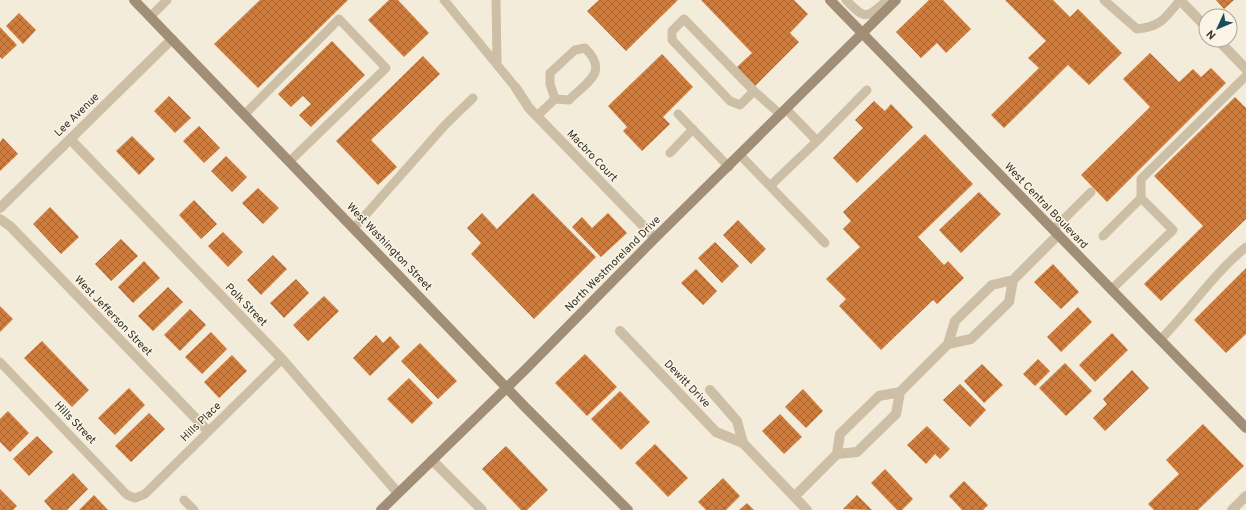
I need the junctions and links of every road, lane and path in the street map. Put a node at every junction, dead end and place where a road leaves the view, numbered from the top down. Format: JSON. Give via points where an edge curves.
{"nodes":[{"id":1,"x":134,"y":0,"type":"edge"},
{"id":2,"x":168,"y":0,"type":"edge"},
{"id":3,"x":444,"y":0,"type":"edge"},
{"id":4,"x":496,"y":0,"type":"edge"},
{"id":5,"x":830,"y":0,"type":"edge"},
{"id":6,"x":846,"y":0,"type":"edge"},
{"id":7,"x":887,"y":0,"type":"edge"},
{"id":8,"x":896,"y":0,"type":"edge"},
{"id":9,"x":1104,"y":0,"type":"edge"},
{"id":10,"x":1180,"y":0,"type":"edge"},
{"id":11,"x":150,"y":17,"type":"junction"},
{"id":12,"x":1198,"y":19,"type":"edge"},
{"id":13,"x":862,"y":34,"type":"junction"},
{"id":14,"x":172,"y":39,"type":"junction"},
{"id":15,"x":1226,"y":48,"type":"edge"},
{"id":16,"x":497,"y":63,"type":"junction"},
{"id":17,"x":1246,"y":69,"type":"edge"},
{"id":18,"x":1246,"y":76,"type":"edge"},
{"id":19,"x":516,"y":88,"type":"joint"},
{"id":20,"x":867,"y":90,"type":"dead end"},
{"id":21,"x":754,"y":91,"type":"junction"},
{"id":22,"x":473,"y":98,"type":"dead end"},
{"id":23,"x":555,"y":99,"type":"junction"},
{"id":24,"x":784,"y":112,"type":"junction"},
{"id":25,"x":678,"y":114,"type":"dead end"},
{"id":26,"x":244,"y":115,"type":"junction"},
{"id":27,"x":537,"y":116,"type":"junction"},
{"id":28,"x":694,"y":129,"type":"junction"},
{"id":29,"x":70,"y":140,"type":"junction"},
{"id":30,"x":817,"y":140,"type":"junction"},
{"id":31,"x":670,"y":153,"type":"dead end"},
{"id":32,"x":740,"y":155,"type":"junction"},
{"id":33,"x":290,"y":161,"type":"junction"},
{"id":34,"x":729,"y":167,"type":"junction"},
{"id":35,"x":770,"y":186,"type":"junction"},
{"id":36,"x":1091,"y":192,"type":"dead end"},
{"id":37,"x":1141,"y":198,"type":"junction"},
{"id":38,"x":0,"y":208,"type":"edge"},
{"id":39,"x":0,"y":219,"type":"edge"},
{"id":40,"x":354,"y":228,"type":"junction"},
{"id":41,"x":1056,"y":233,"type":"junction"},
{"id":42,"x":1103,"y":236,"type":"dead end"},
{"id":43,"x":655,"y":238,"type":"junction"},
{"id":44,"x":825,"y":243,"type":"dead end"},
{"id":45,"x":1246,"y":247,"type":"edge"},
{"id":46,"x":1013,"y":280,"type":"junction"},
{"id":47,"x":1111,"y":290,"type":"junction"},
{"id":48,"x":620,"y":331,"type":"dead end"},
{"id":49,"x":1160,"y":340,"type":"junction"},
{"id":50,"x":948,"y":344,"type":"junction"},
{"id":51,"x":282,"y":359,"type":"junction"},
{"id":52,"x":0,"y":362,"type":"edge"},
{"id":53,"x":507,"y":388,"type":"junction"},
{"id":54,"x":710,"y":390,"type":"dead end"},
{"id":55,"x":900,"y":392,"type":"junction"},
{"id":56,"x":1246,"y":428,"type":"edge"},
{"id":57,"x":208,"y":431,"type":"junction"},
{"id":58,"x":743,"y":443,"type":"junction"},
{"id":59,"x":837,"y":454,"type":"junction"},
{"id":60,"x":432,"y":460,"type":"junction"},
{"id":61,"x":398,"y":493,"type":"junction"},
{"id":62,"x":795,"y":496,"type":"junction"},
{"id":63,"x":1246,"y":496,"type":"edge"},
{"id":64,"x":135,"y":498,"type":"joint"},
{"id":65,"x":184,"y":500,"type":"dead end"},
{"id":66,"x":194,"y":510,"type":"edge"},
{"id":67,"x":381,"y":510,"type":"edge"},
{"id":68,"x":482,"y":510,"type":"edge"},
{"id":69,"x":628,"y":510,"type":"edge"},
{"id":70,"x":807,"y":510,"type":"edge"},
{"id":71,"x":1232,"y":510,"type":"edge"}],
"edges":[{"from":1,"to":11,"type":"street","name":"West Washington Street"},
{"from":2,"to":11,"type":"lane"},
{"from":3,"to":16,"type":"lane"},
{"from":4,"to":16,"type":"lane"},
{"from":5,"to":13,"type":"street","name":"West Central Boulevard"},
{"from":6,"to":7,"type":"lane","via":[[865,16],[872,14]]},
{"from":8,"to":13,"type":"street","name":"North Westmoreland Drive"},
{"from":9,"to":10,"type":"lane","via":[[1137,29],[1152,28],[1163,21]]},
{"from":10,"to":12,"type":"street"},
{"from":11,"to":14,"type":"street","name":"West Washington Street"},
{"from":13,"to":24,"type":"street","name":"North Westmoreland Drive"},
{"from":13,"to":41,"type":"street","name":"West Central Boulevard"},
{"from":14,"to":26,"type":"street","name":"West Washington Street"},
{"from":14,"to":29,"type":"street","name":"Lee Avenue"},
{"from":15,"to":17,"type":"street"},
{"from":16,"to":19,"type":"lane"},
{"from":18,"to":37,"type":"lane","via":[[1141,179]]},
{"from":19,"to":27,"type":"street","name":"Macbro Court"},
{"from":20,"to":30,"type":"lane"},
{"from":21,"to":21,"type":"lane","via":[[684,19],[672,31],[672,40],[730,101],[740,105]]},
{"from":21,"to":24,"type":"lane"},
{"from":22,"to":40,"type":"lane","via":[[445,125]]},
{"from":23,"to":23,"type":"lane","via":[[569,100],[594,74],[597,67],[595,57],[585,48],[575,50],[550,73],[550,84]]},
{"from":23,"to":27,"type":"lane"},
{"from":24,"to":30,"type":"lane"},
{"from":24,"to":32,"type":"street","name":"North Westmoreland Drive"},
{"from":25,"to":28,"type":"lane"},
{"from":26,"to":33,"type":"street","name":"West Washington Street"},
{"from":26,"to":33,"type":"lane","via":[[339,19],[386,68]]},
{"from":27,"to":43,"type":"street","name":"Macbro Court"},
{"from":28,"to":31,"type":"lane"},
{"from":28,"to":34,"type":"lane"},
{"from":29,"to":38,"type":"street","name":"Lee Avenue"},
{"from":29,"to":51,"type":"street","name":"Polk Street"},
{"from":30,"to":35,"type":"lane"},
{"from":32,"to":34,"type":"street","name":"North Westmoreland Drive"},
{"from":32,"to":35,"type":"lane"},
{"from":33,"to":40,"type":"street","name":"West Washington Street"},
{"from":34,"to":43,"type":"street","name":"North Westmoreland Drive"},
{"from":35,"to":44,"type":"lane"},
{"from":36,"to":41,"type":"lane"},
{"from":37,"to":42,"type":"lane"},
{"from":37,"to":47,"type":"lane","via":[[1173,230]]},
{"from":39,"to":57,"type":"street","name":"West Jefferson Street","via":[[10,226]]},
{"from":40,"to":53,"type":"street","name":"West Washington Street"},
{"from":41,"to":46,"type":"street"},
{"from":41,"to":47,"type":"street","name":"West Central Boulevard"},
{"from":43,"to":53,"type":"street","name":"North Westmoreland Drive"},
{"from":45,"to":49,"type":"lane","via":[[1203,290]]},
{"from":46,"to":50,"type":"street","via":[[992,285],[955,322]]},
{"from":46,"to":50,"type":"street","via":[[1008,302],[971,339]]},
{"from":47,"to":49,"type":"street","name":"West Central Boulevard"},
{"from":48,"to":58,"type":"street","name":"Dewitt Drive","via":[[716,432]]},
{"from":49,"to":56,"type":"street","name":"West Central Boulevard"},
{"from":50,"to":55,"type":"street"},
{"from":51,"to":57,"type":"lane","name":"Hills Place"},
{"from":51,"to":61,"type":"street","name":"Polk Street"},
{"from":52,"to":64,"type":"lane","name":"Hills Street","via":[[127,495]]},
{"from":53,"to":60,"type":"street","name":"North Westmoreland Drive"},
{"from":53,"to":69,"type":"street","name":"West Washington Street"},
{"from":54,"to":58,"type":"street","name":"Dewitt Drive","via":[[737,421]]},
{"from":55,"to":59,"type":"street","via":[[879,396],[840,434]]},
{"from":55,"to":59,"type":"street","via":[[896,414],[857,452]]},
{"from":57,"to":64,"type":"lane","name":"Hills Place","via":[[144,494]]},
{"from":58,"to":62,"type":"street","name":"Dewitt Drive"},
{"from":59,"to":62,"type":"street"},
{"from":60,"to":61,"type":"street","name":"North Westmoreland Drive"},
{"from":60,"to":68,"type":"street"},
{"from":61,"to":67,"type":"street","name":"North Westmoreland Drive"},
{"from":62,"to":70,"type":"street","name":"Dewitt Drive"},
{"from":63,"to":71,"type":"street"},
{"from":65,"to":66,"type":"lane"}]}
